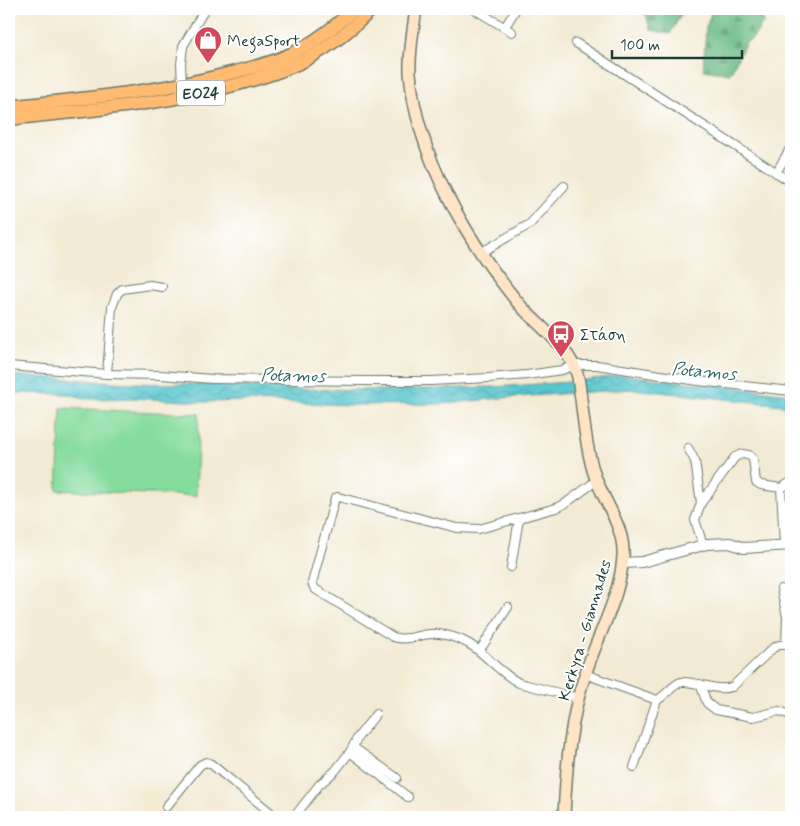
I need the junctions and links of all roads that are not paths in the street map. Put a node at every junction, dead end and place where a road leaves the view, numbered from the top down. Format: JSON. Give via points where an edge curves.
{"nodes":[{"id":1,"x":206,"y":9,"type":"edge"},
{"id":2,"x":355,"y":9,"type":"edge"},
{"id":3,"x":372,"y":9,"type":"edge"},
{"id":4,"x":416,"y":9,"type":"edge"},
{"id":5,"x":474,"y":9,"type":"edge"},
{"id":6,"x":516,"y":9,"type":"edge"},
{"id":7,"x":786,"y":9,"type":"edge"},
{"id":8,"x":791,"y":15,"type":"edge"},
{"id":9,"x":576,"y":43,"type":"dead end"},
{"id":10,"x":182,"y":84,"type":"junction"},
{"id":11,"x":9,"y":107,"type":"edge"},
{"id":12,"x":9,"y":119,"type":"edge"},
{"id":13,"x":791,"y":147,"type":"edge"},
{"id":14,"x":776,"y":173,"type":"junction"},
{"id":15,"x":791,"y":182,"type":"edge"},
{"id":16,"x":564,"y":186,"type":"dead end"},
{"id":17,"x":482,"y":252,"type":"junction"},
{"id":18,"x":162,"y":286,"type":"dead end"},
{"id":19,"x":575,"y":365,"type":"junction"},
{"id":20,"x":9,"y":366,"type":"edge"},
{"id":21,"x":107,"y":374,"type":"junction"},
{"id":22,"x":791,"y":391,"type":"edge"},
{"id":23,"x":688,"y":448,"type":"dead end"},
{"id":24,"x":596,"y":481,"type":"junction"},
{"id":25,"x":791,"y":482,"type":"edge"},
{"id":26,"x":782,"y":488,"type":"junction"},
{"id":27,"x":701,"y":503,"type":"junction"},
{"id":28,"x":519,"y":519,"type":"junction"},
{"id":29,"x":703,"y":545,"type":"junction"},
{"id":30,"x":788,"y":545,"type":"edge"},
{"id":31,"x":623,"y":563,"type":"junction"},
{"id":32,"x":511,"y":567,"type":"dead end"},
{"id":33,"x":781,"y":588,"type":"dead end"},
{"id":34,"x":508,"y":607,"type":"dead end"},
{"id":35,"x":789,"y":645,"type":"edge"},
{"id":36,"x":480,"y":650,"type":"junction"},
{"id":37,"x":585,"y":674,"type":"junction"},
{"id":38,"x":700,"y":684,"type":"junction"},
{"id":39,"x":578,"y":698,"type":"junction"},
{"id":40,"x":657,"y":700,"type":"junction"},
{"id":41,"x":376,"y":714,"type":"dead end"},
{"id":42,"x":791,"y":715,"type":"edge"},
{"id":43,"x":351,"y":749,"type":"junction"},
{"id":44,"x":634,"y":767,"type":"dead end"},
{"id":45,"x":397,"y":778,"type":"dead end"},
{"id":46,"x":408,"y":797,"type":"dead end"},
{"id":47,"x":166,"y":807,"type":"dead end"},
{"id":48,"x":276,"y":817,"type":"edge"},
{"id":49,"x":294,"y":817,"type":"edge"},
{"id":50,"x":564,"y":817,"type":"edge"}],
"edges":[{"from":1,"to":10,"type":"street","via":[[182,46]]},
{"from":2,"to":10,"type":"main road","number":"ΕΟ24","via":[[294,53],[245,70]]},
{"from":3,"to":12,"type":"main road","number":"ΕΟ24","via":[[311,57],[262,77],[170,99]]},
{"from":4,"to":17,"type":"main road","via":[[410,70],[425,140],[449,201]]},
{"from":5,"to":6,"type":"street","via":[[508,30]]},
{"from":7,"to":8,"type":"street"},
{"from":9,"to":14,"type":"street"},
{"from":10,"to":11,"type":"main road","number":"ΕΟ24"},
{"from":13,"to":14,"type":"street"},
{"from":14,"to":15,"type":"street"},
{"from":16,"to":17,"type":"street","via":[[530,224]]},
{"from":17,"to":19,"type":"main road","via":[[515,299]]},
{"from":18,"to":21,"type":"street","via":[[122,289],[116,294],[112,307]]},
{"from":19,"to":21,"type":"street","via":[[527,375],[431,381],[212,379]]},
{"from":19,"to":22,"type":"street","via":[[597,365]]},
{"from":19,"to":24,"type":"main road","name":"Kerkyra - Giannades","via":[[589,458]]},
{"from":20,"to":21,"type":"street"},
{"from":23,"to":27,"type":"street","via":[[694,461]]},
{"from":24,"to":28,"type":"street","via":[[559,506]]},
{"from":24,"to":31,"type":"main road","name":"Kerkyra - Giannades","via":[[621,535]]},
{"from":25,"to":26,"type":"street"},
{"from":26,"to":27,"type":"street","via":[[758,484],[753,459],[740,454]]},
{"from":26,"to":30,"type":"street"},
{"from":27,"to":29,"type":"street","via":[[695,520]]},
{"from":28,"to":32,"type":"street"},
{"from":28,"to":36,"type":"street","via":[[466,530],[335,498],[312,580],[314,587],[392,638],[406,640],[440,634],[467,642]]},
{"from":29,"to":30,"type":"street","via":[[730,543],[750,548]]},
{"from":29,"to":31,"type":"street","via":[[642,562]]},
{"from":31,"to":37,"type":"main road","name":"Kerkyra - Giannades","via":[[608,616]]},
{"from":33,"to":35,"type":"street"},
{"from":34,"to":36,"type":"street"},
{"from":35,"to":38,"type":"street","via":[[773,648],[732,687],[726,689]]},
{"from":36,"to":39,"type":"street","via":[[512,679]]},
{"from":37,"to":39,"type":"main road","name":"Kerkyra - Giannades"},
{"from":37,"to":40,"type":"street"},
{"from":38,"to":40,"type":"street","via":[[677,684]]},
{"from":38,"to":42,"type":"street","via":[[706,702],[716,710],[753,717],[779,711]]},
{"from":39,"to":50,"type":"main road","name":"Kerkyra - Giannades"},
{"from":40,"to":44,"type":"street"},
{"from":41,"to":43,"type":"street"},
{"from":43,"to":45,"type":"street"},
{"from":43,"to":46,"type":"street"},
{"from":43,"to":49,"type":"street"},
{"from":47,"to":48,"type":"street","via":[[206,762]]}]}
